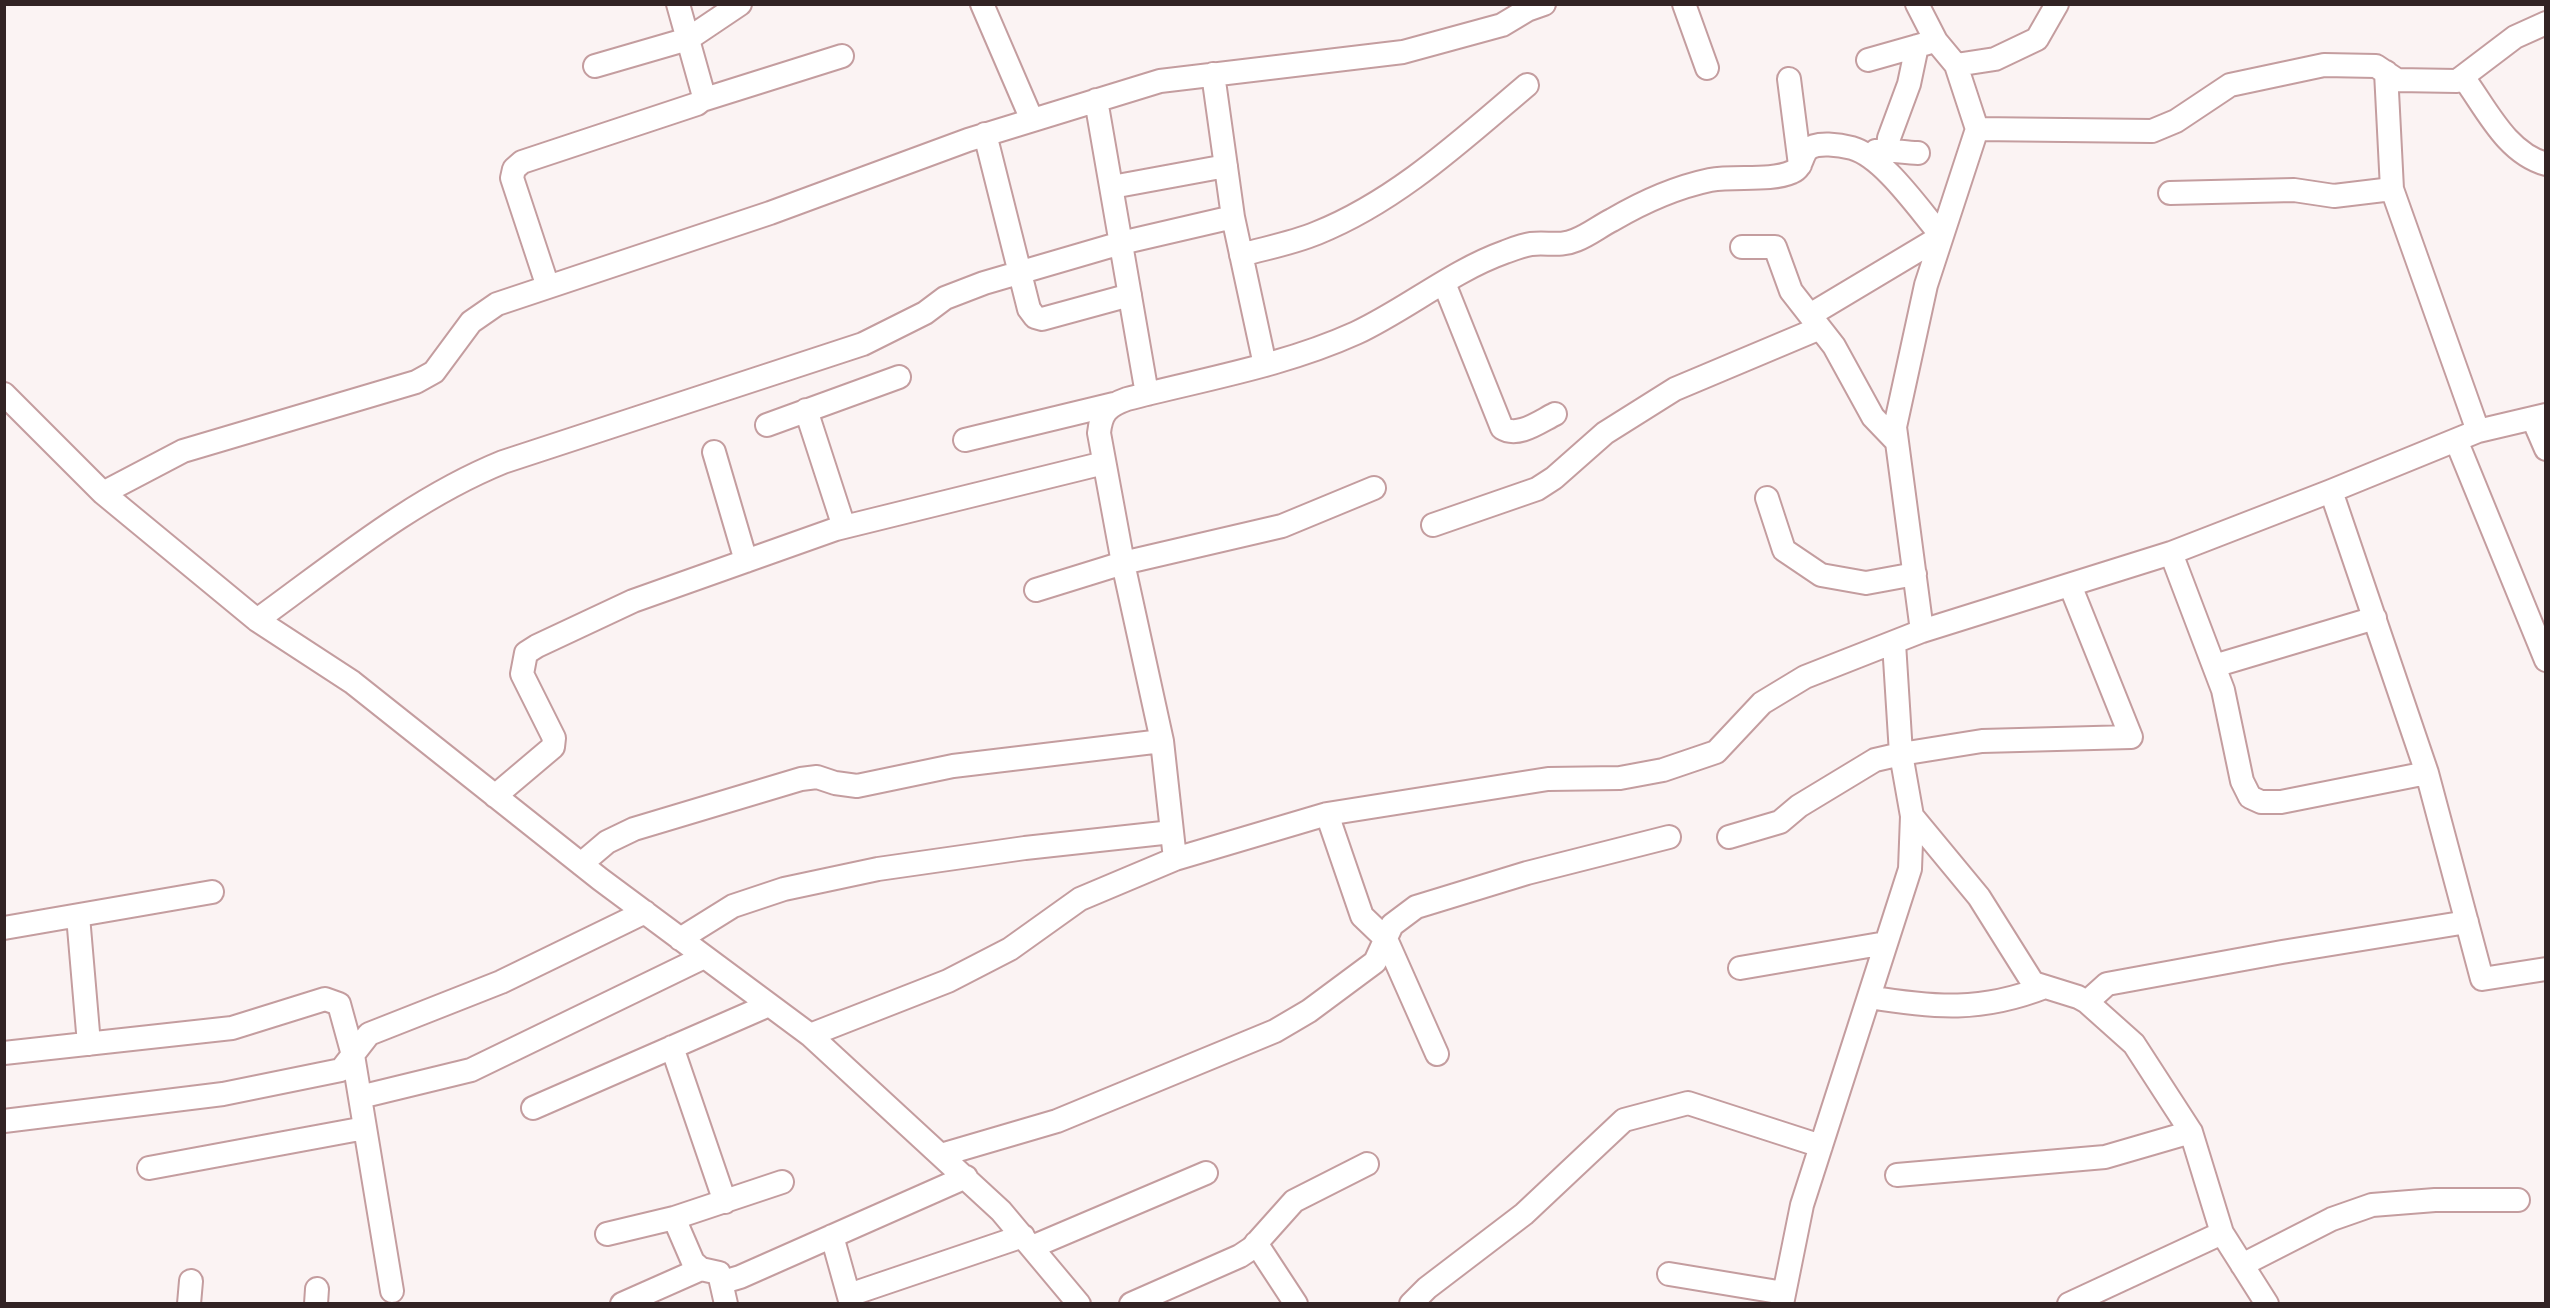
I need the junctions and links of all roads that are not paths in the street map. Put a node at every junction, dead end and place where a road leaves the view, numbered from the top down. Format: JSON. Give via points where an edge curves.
{"nodes":[{"id":1,"x":678,"y":4,"type":"edge"},
{"id":2,"x":740,"y":4,"type":"edge"},
{"id":3,"x":982,"y":4,"type":"edge"},
{"id":4,"x":1544,"y":4,"type":"edge"},
{"id":5,"x":1684,"y":4,"type":"edge"},
{"id":6,"x":1917,"y":4,"type":"edge"},
{"id":7,"x":2057,"y":4,"type":"edge"},
{"id":8,"x":2546,"y":23,"type":"edge"},
{"id":9,"x":688,"y":39,"type":"junction"},
{"id":10,"x":1926,"y":44,"type":"junction"},
{"id":11,"x":842,"y":56,"type":"dead end"},
{"id":12,"x":1868,"y":60,"type":"dead end"},
{"id":13,"x":1956,"y":65,"type":"junction"},
{"id":14,"x":595,"y":66,"type":"dead end"},
{"id":15,"x":1707,"y":68,"type":"dead end"},
{"id":16,"x":2386,"y":72,"type":"junction"},
{"id":17,"x":1213,"y":74,"type":"junction"},
{"id":18,"x":2463,"y":77,"type":"junction"},
{"id":19,"x":1789,"y":79,"type":"dead end"},
{"id":20,"x":1527,"y":85,"type":"dead end"},
{"id":21,"x":702,"y":100,"type":"junction"},
{"id":22,"x":1096,"y":100,"type":"junction"},
{"id":23,"x":1032,"y":120,"type":"junction"},
{"id":24,"x":1977,"y":129,"type":"junction"},
{"id":25,"x":985,"y":134,"type":"junction"},
{"id":26,"x":1888,"y":150,"type":"junction"},
{"id":27,"x":1866,"y":153,"type":"junction"},
{"id":28,"x":1918,"y":153,"type":"dead end"},
{"id":29,"x":2546,"y":164,"type":"edge"},
{"id":30,"x":1800,"y":165,"type":"junction"},
{"id":31,"x":1226,"y":166,"type":"junction"},
{"id":32,"x":1112,"y":187,"type":"junction"},
{"id":33,"x":2392,"y":189,"type":"junction"},
{"id":34,"x":2170,"y":194,"type":"dead end"},
{"id":35,"x":1233,"y":217,"type":"junction"},
{"id":36,"x":1942,"y":236,"type":"junction"},
{"id":37,"x":1121,"y":243,"type":"junction"},
{"id":38,"x":1742,"y":247,"type":"dead end"},
{"id":39,"x":1241,"y":255,"type":"junction"},
{"id":40,"x":1021,"y":272,"type":"junction"},
{"id":41,"x":1444,"y":283,"type":"junction"},
{"id":42,"x":548,"y":287,"type":"junction"},
{"id":43,"x":1130,"y":295,"type":"junction"},
{"id":44,"x":1815,"y":321,"type":"junction"},
{"id":45,"x":1265,"y":365,"type":"junction"},
{"id":46,"x":899,"y":377,"type":"dead end"},
{"id":47,"x":4,"y":394,"type":"edge"},
{"id":48,"x":1147,"y":394,"type":"junction"},
{"id":49,"x":1114,"y":404,"type":"junction"},
{"id":50,"x":806,"y":410,"type":"junction"},
{"id":51,"x":1555,"y":414,"type":"dead end"},
{"id":52,"x":2539,"y":417,"type":"edge"},
{"id":53,"x":767,"y":424,"type":"dead end"},
{"id":54,"x":2478,"y":431,"type":"junction"},
{"id":55,"x":965,"y":440,"type":"dead end"},
{"id":56,"x":2456,"y":440,"type":"junction"},
{"id":57,"x":1896,"y":441,"type":"junction"},
{"id":58,"x":2546,"y":449,"type":"edge"},
{"id":59,"x":714,"y":452,"type":"dead end"},
{"id":60,"x":1104,"y":463,"type":"junction"},
{"id":61,"x":1374,"y":488,"type":"dead end"},
{"id":62,"x":2331,"y":491,"type":"junction"},
{"id":63,"x":104,"y":493,"type":"junction"},
{"id":64,"x":1767,"y":498,"type":"dead end"},
{"id":65,"x":1433,"y":525,"type":"dead end"},
{"id":66,"x":844,"y":527,"type":"junction"},
{"id":67,"x":2171,"y":553,"type":"junction"},
{"id":68,"x":746,"y":561,"type":"junction"},
{"id":69,"x":1123,"y":563,"type":"junction"},
{"id":70,"x":1915,"y":574,"type":"junction"},
{"id":71,"x":2070,"y":585,"type":"junction"},
{"id":72,"x":1035,"y":590,"type":"dead end"},
{"id":73,"x":2375,"y":618,"type":"junction"},
{"id":74,"x":257,"y":620,"type":"junction"},
{"id":75,"x":1922,"y":631,"type":"junction"},
{"id":76,"x":1894,"y":643,"type":"junction"},
{"id":77,"x":2546,"y":660,"type":"edge"},
{"id":78,"x":2214,"y":666,"type":"junction"},
{"id":79,"x":1162,"y":741,"type":"junction"},
{"id":80,"x":1901,"y":754,"type":"junction"},
{"id":81,"x":2427,"y":773,"type":"junction"},
{"id":82,"x":495,"y":796,"type":"junction"},
{"id":83,"x":1327,"y":814,"type":"junction"},
{"id":84,"x":1912,"y":816,"type":"junction"},
{"id":85,"x":1172,"y":832,"type":"junction"},
{"id":86,"x":1669,"y":837,"type":"dead end"},
{"id":87,"x":1729,"y":837,"type":"dead end"},
{"id":88,"x":1175,"y":859,"type":"junction"},
{"id":89,"x":580,"y":864,"type":"junction"},
{"id":90,"x":212,"y":892,"type":"dead end"},
{"id":91,"x":645,"y":912,"type":"junction"},
{"id":92,"x":78,"y":916,"type":"junction"},
{"id":93,"x":2467,"y":922,"type":"junction"},
{"id":94,"x":4,"y":928,"type":"edge"},
{"id":95,"x":680,"y":939,"type":"junction"},
{"id":96,"x":1386,"y":939,"type":"junction"},
{"id":97,"x":1886,"y":943,"type":"junction"},
{"id":98,"x":704,"y":957,"type":"junction"},
{"id":99,"x":1740,"y":968,"type":"dead end"},
{"id":100,"x":2546,"y":969,"type":"edge"},
{"id":101,"x":2045,"y":987,"type":"junction"},
{"id":102,"x":1869,"y":997,"type":"junction"},
{"id":103,"x":2087,"y":1002,"type":"junction"},
{"id":104,"x":769,"y":1005,"type":"junction"},
{"id":105,"x":810,"y":1035,"type":"junction"},
{"id":106,"x":89,"y":1044,"type":"junction"},
{"id":107,"x":672,"y":1047,"type":"junction"},
{"id":108,"x":4,"y":1053,"type":"edge"},
{"id":109,"x":1437,"y":1054,"type":"dead end"},
{"id":110,"x":353,"y":1055,"type":"junction"},
{"id":111,"x":360,"y":1097,"type":"junction"},
{"id":112,"x":533,"y":1108,"type":"dead end"},
{"id":113,"x":4,"y":1121,"type":"edge"},
{"id":114,"x":365,"y":1128,"type":"junction"},
{"id":115,"x":2191,"y":1132,"type":"junction"},
{"id":116,"x":1821,"y":1146,"type":"junction"},
{"id":117,"x":941,"y":1155,"type":"junction"},
{"id":118,"x":1367,"y":1164,"type":"dead end"},
{"id":119,"x":150,"y":1168,"type":"dead end"},
{"id":120,"x":1206,"y":1173,"type":"dead end"},
{"id":121,"x":1897,"y":1175,"type":"dead end"},
{"id":122,"x":966,"y":1177,"type":"junction"},
{"id":123,"x":782,"y":1182,"type":"dead end"},
{"id":124,"x":2518,"y":1200,"type":"dead end"},
{"id":125,"x":725,"y":1202,"type":"junction"},
{"id":126,"x":674,"y":1218,"type":"junction"},
{"id":127,"x":2222,"y":1233,"type":"junction"},
{"id":128,"x":607,"y":1234,"type":"dead end"},
{"id":129,"x":832,"y":1236,"type":"junction"},
{"id":130,"x":1027,"y":1241,"type":"junction"},
{"id":131,"x":1256,"y":1243,"type":"junction"},
{"id":132,"x":2242,"y":1265,"type":"junction"},
{"id":133,"x":701,"y":1269,"type":"junction"},
{"id":134,"x":1670,"y":1274,"type":"dead end"},
{"id":135,"x":191,"y":1281,"type":"dead end"},
{"id":136,"x":392,"y":1291,"type":"dead end"},
{"id":137,"x":724,"y":1293,"type":"edge"},
{"id":138,"x":1783,"y":1298,"type":"edge"},
{"id":139,"x":850,"y":1299,"type":"edge"},
{"id":140,"x":189,"y":1304,"type":"edge"},
{"id":141,"x":622,"y":1304,"type":"edge"},
{"id":142,"x":1079,"y":1304,"type":"edge"},
{"id":143,"x":1131,"y":1304,"type":"edge"},
{"id":144,"x":1296,"y":1304,"type":"edge"},
{"id":145,"x":1411,"y":1304,"type":"edge"},
{"id":146,"x":2069,"y":1304,"type":"edge"},
{"id":147,"x":2267,"y":1304,"type":"edge"}],
"edges":[{"from":1,"to":9,"type":"street"},
{"from":2,"to":9,"type":"street"},
{"from":3,"to":23,"type":"street"},
{"from":4,"to":17,"type":"street","via":[[1502,25],[1403,52]]},
{"from":5,"to":15,"type":"street"},
{"from":6,"to":10,"type":"street"},
{"from":7,"to":13,"type":"street","via":[[2037,39],[1995,59]]},
{"from":8,"to":18,"type":"street","via":[[2515,37]]},
{"from":9,"to":14,"type":"street"},
{"from":9,"to":21,"type":"street"},
{"from":10,"to":12,"type":"street"},
{"from":10,"to":13,"type":"street"},
{"from":10,"to":26,"type":"street","via":[[1889,138]]},
{"from":11,"to":21,"type":"street"},
{"from":13,"to":24,"type":"street"},
{"from":16,"to":18,"type":"street","via":[[2397,80],[2457,81]]},
{"from":16,"to":24,"type":"street","via":[[2376,66],[2324,65],[2230,85],[2175,121],[2152,131]]},
{"from":16,"to":33,"type":"street"},
{"from":17,"to":22,"type":"street","via":[[1160,81]]},
{"from":17,"to":31,"type":"street"},
{"from":18,"to":29,"type":"street","via":[[2512,145],[2526,157]]},
{"from":19,"to":30,"type":"street"},
{"from":20,"to":39,"type":"street","via":[[1455,146],[1378,201],[1316,234]]},
{"from":21,"to":42,"type":"street","via":[[522,162],[514,169],[512,178]]},
{"from":22,"to":23,"type":"street"},
{"from":22,"to":32,"type":"street"},
{"from":23,"to":25,"type":"street"},
{"from":24,"to":36,"type":"street"},
{"from":25,"to":40,"type":"street"},
{"from":25,"to":42,"type":"street","via":[[770,213]]},
{"from":26,"to":27,"type":"street"},
{"from":26,"to":28,"type":"street"},
{"from":27,"to":30,"type":"street","via":[[1850,147],[1814,146],[1807,150]]},
{"from":27,"to":36,"type":"street","via":[[1875,158]]},
{"from":30,"to":41,"type":"street","via":[[1794,172],[1779,175],[1711,180],[1689,186],[1615,218],[1578,240],[1563,245],[1529,244],[1501,253]]},
{"from":31,"to":32,"type":"street"},
{"from":31,"to":35,"type":"street"},
{"from":32,"to":37,"type":"street"},
{"from":33,"to":34,"type":"street","via":[[2334,196],[2295,190]]},
{"from":33,"to":54,"type":"street"},
{"from":35,"to":37,"type":"street"},
{"from":35,"to":39,"type":"street"},
{"from":36,"to":44,"type":"street"},
{"from":36,"to":57,"type":"street","via":[[1926,285]]},
{"from":37,"to":40,"type":"street"},
{"from":37,"to":43,"type":"street"},
{"from":38,"to":44,"type":"street","via":[[1775,247],[1791,291]]},
{"from":39,"to":45,"type":"street"},
{"from":40,"to":43,"type":"street","via":[[1029,309],[1042,319]]},
{"from":40,"to":74,"type":"street","via":[[945,298],[925,313],[863,344],[473,474],[406,512]]},
{"from":41,"to":45,"type":"street","via":[[1356,333]]},
{"from":41,"to":51,"type":"street","via":[[1502,428],[1518,432]]},
{"from":42,"to":63,"type":"street","via":[[483,312],[471,322],[435,372],[416,382],[183,451]]},
{"from":43,"to":48,"type":"street"},
{"from":44,"to":57,"type":"street","via":[[1834,346],[1873,417]]},
{"from":44,"to":65,"type":"street","via":[[1675,389],[1605,433],[1537,489]]},
{"from":45,"to":48,"type":"street"},
{"from":46,"to":50,"type":"street"},
{"from":47,"to":63,"type":"street"},
{"from":48,"to":49,"type":"street"},
{"from":49,"to":55,"type":"street"},
{"from":49,"to":60,"type":"street","via":[[1101,419],[1099,434]]},
{"from":50,"to":53,"type":"street"},
{"from":50,"to":66,"type":"street"},
{"from":52,"to":54,"type":"street"},
{"from":52,"to":58,"type":"street"},
{"from":54,"to":56,"type":"street"},
{"from":56,"to":62,"type":"street"},
{"from":56,"to":77,"type":"street"},
{"from":57,"to":70,"type":"street"},
{"from":59,"to":68,"type":"street"},
{"from":60,"to":66,"type":"street"},
{"from":60,"to":69,"type":"street"},
{"from":61,"to":69,"type":"street","via":[[1282,526]]},
{"from":62,"to":67,"type":"street"},
{"from":62,"to":73,"type":"street"},
{"from":63,"to":74,"type":"street"},
{"from":64,"to":70,"type":"street","via":[[1784,550],[1821,575],[1866,584]]},
{"from":66,"to":68,"type":"street"},
{"from":67,"to":71,"type":"street"},
{"from":67,"to":78,"type":"street"},
{"from":68,"to":82,"type":"street","via":[[633,601],[526,653],[522,674],[554,738],[553,747]]},
{"from":69,"to":72,"type":"street"},
{"from":69,"to":79,"type":"street"},
{"from":70,"to":75,"type":"street"},
{"from":71,"to":75,"type":"street"},
{"from":71,"to":80,"type":"street","via":[[2131,738],[1982,741]]},
{"from":73,"to":78,"type":"street"},
{"from":73,"to":81,"type":"street"},
{"from":74,"to":82,"type":"street","via":[[352,682]]},
{"from":75,"to":76,"type":"street"},
{"from":76,"to":80,"type":"street"},
{"from":76,"to":83,"type":"street","via":[[1784,688],[1762,703],[1716,752],[1663,770],[1620,778],[1548,779]]},
{"from":78,"to":81,"type":"street","via":[[2223,690],[2242,781],[2250,797],[2261,802],[2281,802]]},
{"from":79,"to":85,"type":"street"},
{"from":79,"to":89,"type":"street","via":[[953,766],[857,786],[817,777],[801,779],[634,829],[607,842]]},
{"from":80,"to":84,"type":"street"},
{"from":80,"to":87,"type":"street","via":[[1875,760],[1799,806],[1780,822]]},
{"from":81,"to":93,"type":"street"},
{"from":82,"to":89,"type":"street"},
{"from":83,"to":88,"type":"street"},
{"from":83,"to":96,"type":"street","via":[[1362,916]]},
{"from":84,"to":97,"type":"street","via":[[1910,869]]},
{"from":84,"to":101,"type":"street","via":[[1979,897],[2033,984]]},
{"from":85,"to":88,"type":"street"},
{"from":85,"to":95,"type":"street","via":[[1025,848],[784,889],[733,906]]},
{"from":86,"to":96,"type":"street","via":[[1527,873],[1416,907],[1392,925]]},
{"from":88,"to":105,"type":"street","via":[[1080,899],[1010,949],[948,981]]},
{"from":89,"to":91,"type":"street"},
{"from":90,"to":92,"type":"street"},
{"from":91,"to":95,"type":"street"},
{"from":91,"to":110,"type":"street","via":[[501,982],[369,1034]]},
{"from":92,"to":94,"type":"street"},
{"from":92,"to":106,"type":"street"},
{"from":93,"to":100,"type":"street","via":[[2482,979]]},
{"from":93,"to":103,"type":"street","via":[[2107,984]]},
{"from":95,"to":98,"type":"street"},
{"from":96,"to":109,"type":"street"},
{"from":96,"to":117,"type":"street","via":[[1375,962],[1310,1011],[1275,1031],[1057,1121]]},
{"from":97,"to":99,"type":"street"},
{"from":97,"to":102,"type":"street"},
{"from":98,"to":104,"type":"street"},
{"from":98,"to":111,"type":"street","via":[[471,1070]]},
{"from":101,"to":102,"type":"street","via":[[2015,999],[1960,1008]]},
{"from":101,"to":103,"type":"street"},
{"from":102,"to":116,"type":"street"},
{"from":103,"to":115,"type":"street","via":[[2134,1044]]},
{"from":104,"to":105,"type":"street"},
{"from":104,"to":107,"type":"street"},
{"from":105,"to":117,"type":"street"},
{"from":106,"to":108,"type":"street"},
{"from":106,"to":110,"type":"street","via":[[232,1028],[325,999],[339,1004]]},
{"from":107,"to":112,"type":"street"},
{"from":107,"to":125,"type":"street"},
{"from":110,"to":111,"type":"street"},
{"from":110,"to":113,"type":"street","via":[[341,1070],[223,1094]]},
{"from":111,"to":114,"type":"street"},
{"from":114,"to":119,"type":"street"},
{"from":114,"to":136,"type":"street"},
{"from":115,"to":121,"type":"street","via":[[2105,1157]]},
{"from":115,"to":127,"type":"street"},
{"from":116,"to":138,"type":"street","via":[[1802,1205]]},
{"from":116,"to":145,"type":"street","via":[[1688,1103],[1623,1120],[1524,1214]]},
{"from":117,"to":122,"type":"street"},
{"from":118,"to":131,"type":"street","via":[[1294,1201]]},
{"from":120,"to":130,"type":"street"},
{"from":122,"to":129,"type":"street"},
{"from":122,"to":130,"type":"street"},
{"from":123,"to":125,"type":"street"},
{"from":124,"to":132,"type":"street","via":[[2372,1205],[2331,1219]]},
{"from":125,"to":126,"type":"street"},
{"from":126,"to":128,"type":"street"},
{"from":126,"to":133,"type":"street","via":[[693,1262]]},
{"from":127,"to":132,"type":"street"},
{"from":127,"to":146,"type":"street"},
{"from":129,"to":137,"type":"street","via":[[740,1277]]},
{"from":129,"to":139,"type":"street"},
{"from":130,"to":139,"type":"street"},
{"from":130,"to":142,"type":"street"},
{"from":131,"to":143,"type":"street","via":[[1240,1256]]},
{"from":131,"to":144,"type":"street"},
{"from":132,"to":147,"type":"street"},
{"from":133,"to":137,"type":"street","via":[[719,1273]]},
{"from":133,"to":141,"type":"street"},
{"from":134,"to":138,"type":"street"},
{"from":135,"to":140,"type":"street"}]}
